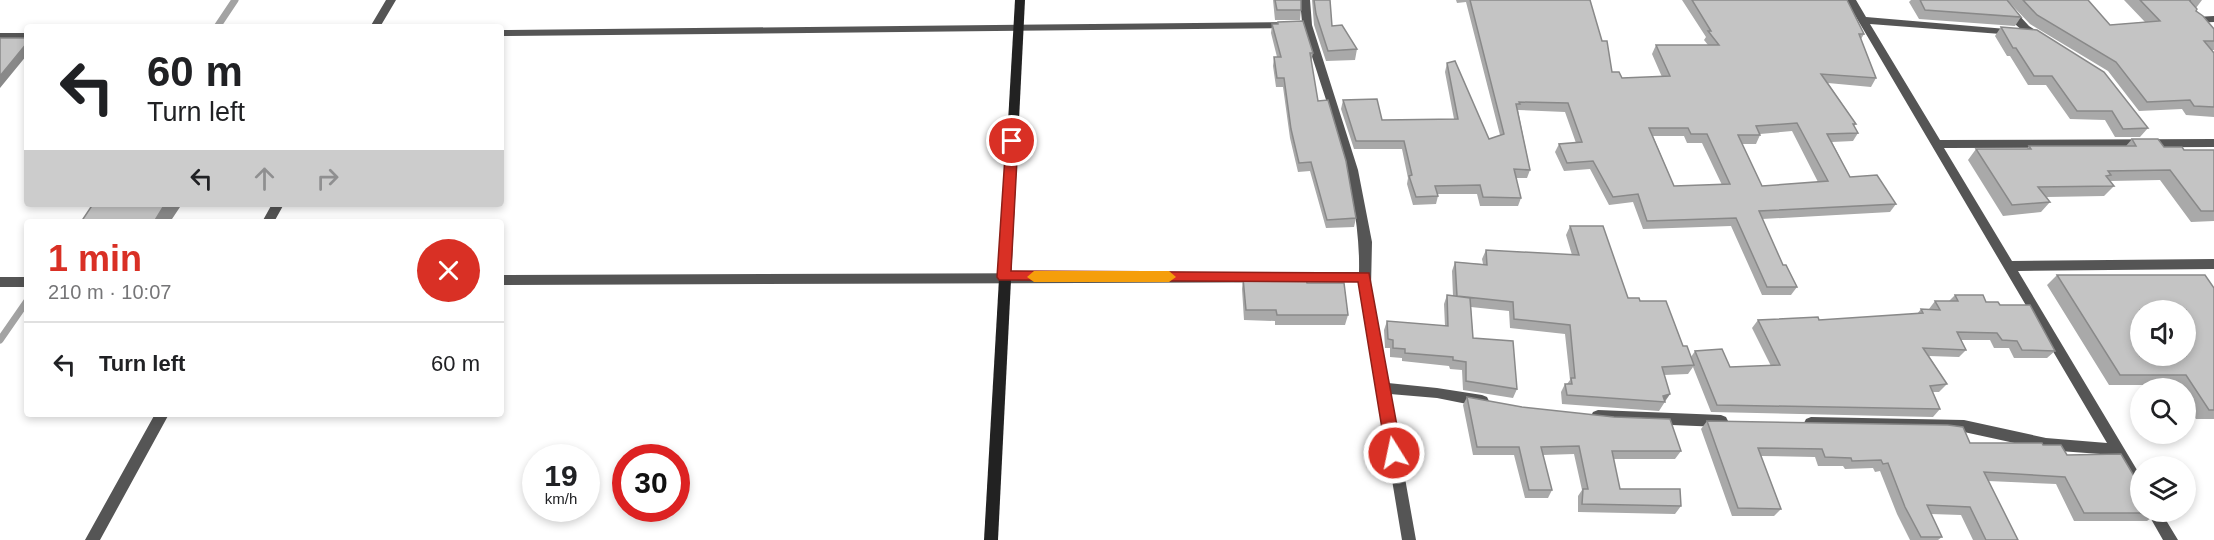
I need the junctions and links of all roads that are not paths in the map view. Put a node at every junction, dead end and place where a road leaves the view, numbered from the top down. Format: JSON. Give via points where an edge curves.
{"nodes":[{"id":1,"x":391,"y":0,"type":"edge"},
{"id":2,"x":1020,"y":0,"type":"edge"},
{"id":3,"x":1305,"y":0,"type":"edge"},
{"id":4,"x":1851,"y":0,"type":"edge"},
{"id":5,"x":1999,"y":0,"type":"edge"},
{"id":6,"x":1862,"y":20,"type":"junction"},
{"id":7,"x":2195,"y":20,"type":"edge"},
{"id":8,"x":2214,"y":20,"type":"edge"},
{"id":9,"x":377,"y":24,"type":"edge"},
{"id":10,"x":1307,"y":25,"type":"junction"},
{"id":11,"x":1019,"y":27,"type":"junction"},
{"id":12,"x":504,"y":33,"type":"edge"},
{"id":13,"x":2033,"y":33,"type":"junction"},
{"id":14,"x":0,"y":36,"type":"edge"},
{"id":15,"x":24,"y":36,"type":"edge"},
{"id":16,"x":2051,"y":44,"type":"edge"},
{"id":17,"x":2214,"y":143,"type":"edge"},
{"id":18,"x":1936,"y":144,"type":"junction"},
{"id":19,"x":2214,"y":264,"type":"edge"},
{"id":20,"x":2008,"y":266,"type":"junction"},
{"id":21,"x":1004,"y":277,"type":"junction"},
{"id":22,"x":1364,"y":277,"type":"junction"},
{"id":23,"x":504,"y":280,"type":"edge"},
{"id":24,"x":0,"y":282,"type":"edge"},
{"id":25,"x":24,"y":282,"type":"edge"},
{"id":26,"x":1383,"y":388,"type":"junction"},
{"id":27,"x":1495,"y":403,"type":"edge"},
{"id":28,"x":1586,"y":414,"type":"edge"},
{"id":29,"x":160,"y":417,"type":"edge"},
{"id":30,"x":1738,"y":422,"type":"edge"},
{"id":31,"x":1795,"y":423,"type":"edge"},
{"id":32,"x":2119,"y":450,"type":"junction"},
{"id":33,"x":2130,"y":469,"type":"edge"},
{"id":34,"x":2160,"y":522,"type":"edge"},
{"id":35,"x":92,"y":540,"type":"edge"},
{"id":36,"x":990,"y":540,"type":"edge"},
{"id":37,"x":1409,"y":540,"type":"edge"},
{"id":38,"x":2171,"y":540,"type":"edge"}],
"edges":[{"from":1,"to":9,"type":"street"},
{"from":2,"to":11,"type":"street"},
{"from":3,"to":10,"type":"street"},
{"from":4,"to":6,"type":"street"},
{"from":5,"to":13,"type":"street"},
{"from":6,"to":13,"type":"street"},
{"from":6,"to":18,"type":"street"},
{"from":7,"to":8,"type":"street"},
{"from":10,"to":11,"type":"street"},
{"from":10,"to":22,"type":"street","via":[[1352,170],[1366,242]]},
{"from":11,"to":12,"type":"street"},
{"from":11,"to":21,"type":"street"},
{"from":13,"to":16,"type":"street"},
{"from":14,"to":15,"type":"street"},
{"from":17,"to":18,"type":"street","via":[[2152,139]]},
{"from":18,"to":20,"type":"street"},
{"from":19,"to":20,"type":"street"},
{"from":20,"to":32,"type":"street"},
{"from":21,"to":22,"type":"street"},
{"from":21,"to":23,"type":"street"},
{"from":21,"to":36,"type":"street"},
{"from":22,"to":26,"type":"street"},
{"from":24,"to":25,"type":"street"},
{"from":26,"to":27,"type":"street"},
{"from":26,"to":37,"type":"street"},
{"from":28,"to":30,"type":"street"},
{"from":29,"to":35,"type":"street"},
{"from":31,"to":32,"type":"street","via":[[1964,426],[2046,444]]},
{"from":32,"to":33,"type":"street"},
{"from":34,"to":38,"type":"street"}]}
